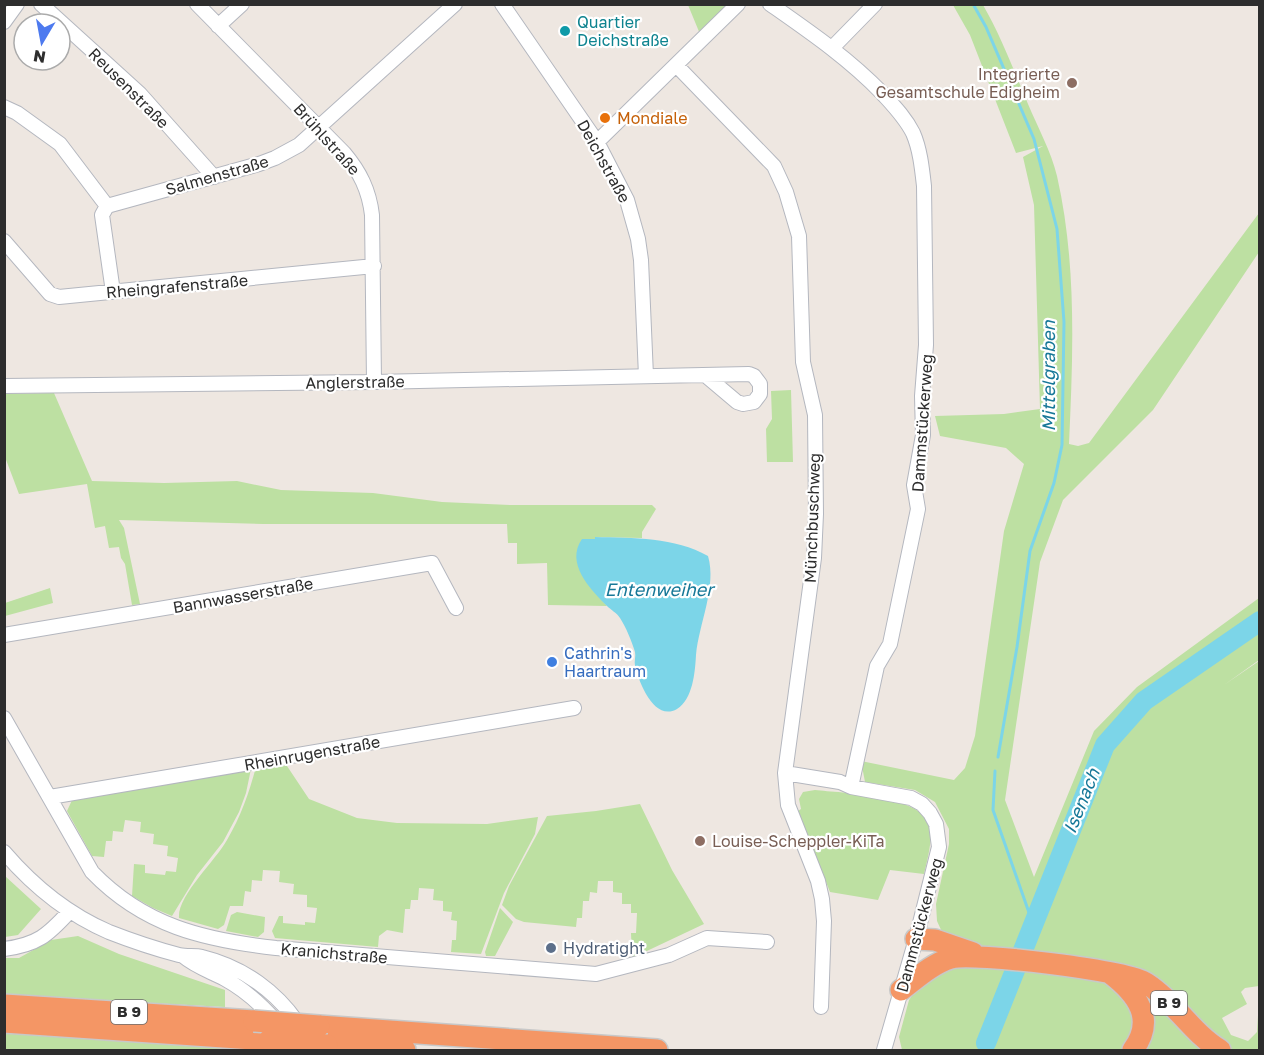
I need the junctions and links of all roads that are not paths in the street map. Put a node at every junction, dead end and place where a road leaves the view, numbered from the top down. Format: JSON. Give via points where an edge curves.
{"nodes":[{"id":1,"x":17,"y":4,"type":"edge"},
{"id":2,"x":40,"y":4,"type":"edge"},
{"id":3,"x":197,"y":4,"type":"edge"},
{"id":4,"x":242,"y":4,"type":"edge"},
{"id":5,"x":455,"y":4,"type":"edge"},
{"id":6,"x":502,"y":4,"type":"edge"},
{"id":7,"x":738,"y":4,"type":"edge"},
{"id":8,"x":770,"y":4,"type":"edge"},
{"id":9,"x":875,"y":4,"type":"edge"},
{"id":10,"x":4,"y":22,"type":"edge"},
{"id":11,"x":218,"y":26,"type":"junction"},
{"id":12,"x":833,"y":47,"type":"junction"},
{"id":13,"x":677,"y":66,"type":"junction"},
{"id":14,"x":4,"y":107,"type":"edge"},
{"id":15,"x":318,"y":127,"type":"junction"},
{"id":16,"x":597,"y":142,"type":"junction"},
{"id":17,"x":214,"y":177,"type":"junction"},
{"id":18,"x":107,"y":206,"type":"junction"},
{"id":19,"x":4,"y":241,"type":"edge"},
{"id":20,"x":374,"y":266,"type":"junction"},
{"id":21,"x":113,"y":292,"type":"junction"},
{"id":22,"x":705,"y":375,"type":"dead end"},
{"id":23,"x":646,"y":376,"type":"junction"},
{"id":24,"x":374,"y":382,"type":"junction"},
{"id":25,"x":4,"y":386,"type":"edge"},
{"id":26,"x":456,"y":608,"type":"dead end"},
{"id":27,"x":4,"y":635,"type":"edge"},
{"id":28,"x":574,"y":708,"type":"dead end"},
{"id":29,"x":4,"y":718,"type":"edge"},
{"id":30,"x":785,"y":777,"type":"junction"},
{"id":31,"x":851,"y":787,"type":"junction"},
{"id":32,"x":50,"y":796,"type":"junction"},
{"id":33,"x":4,"y":852,"type":"edge"},
{"id":34,"x":69,"y":912,"type":"junction"},
{"id":35,"x":916,"y":939,"type":"junction"},
{"id":36,"x":767,"y":942,"type":"dead end"},
{"id":37,"x":4,"y":949,"type":"edge"},
{"id":38,"x":183,"y":956,"type":"junction"},
{"id":39,"x":953,"y":958,"type":"junction"},
{"id":40,"x":997,"y":959,"type":"junction"},
{"id":41,"x":1108,"y":972,"type":"junction"},
{"id":42,"x":901,"y":990,"type":"junction"},
{"id":43,"x":4,"y":1005,"type":"edge"},
{"id":44,"x":820,"y":1007,"type":"dead end"},
{"id":45,"x":4,"y":1022,"type":"edge"},
{"id":46,"x":316,"y":1040,"type":"edge"},
{"id":47,"x":284,"y":1043,"type":"edge"},
{"id":48,"x":405,"y":1050,"type":"edge"},
{"id":49,"x":657,"y":1050,"type":"edge"},
{"id":50,"x":884,"y":1050,"type":"edge"},
{"id":51,"x":1133,"y":1050,"type":"edge"},
{"id":52,"x":1220,"y":1050,"type":"edge"}],
"edges":[{"from":1,"to":10,"type":"street"},
{"from":2,"to":17,"type":"street","name":"Reusenstraße","via":[[140,94]]},
{"from":3,"to":11,"type":"street","name":"Brühlstraße"},
{"from":4,"to":11,"type":"street"},
{"from":5,"to":15,"type":"street","name":"Salmenstraße"},
{"from":6,"to":16,"type":"street","name":"Deichstraße"},
{"from":7,"to":13,"type":"street"},
{"from":8,"to":12,"type":"street","name":"Dammstückerweg"},
{"from":9,"to":12,"type":"street"},
{"from":11,"to":15,"type":"street","name":"Brühlstraße"},
{"from":12,"to":31,"type":"street","name":"Dammstückerweg","via":[[898,110],[913,133],[922,162],[924,198],[926,345],[923,435],[914,485],[918,509],[890,644],[877,666]]},
{"from":13,"to":16,"type":"street"},
{"from":13,"to":30,"type":"street","name":"Münchbuschweg","via":[[774,166],[799,236],[803,362],[815,415],[816,514],[814,558]]},
{"from":14,"to":18,"type":"street","via":[[60,144]]},
{"from":15,"to":17,"type":"street","name":"Salmenstraße","via":[[289,152]]},
{"from":15,"to":20,"type":"street","name":"Brühlstraße","via":[[354,165],[368,190]]},
{"from":16,"to":23,"type":"street","name":"Deichstraße","via":[[627,200],[638,239]]},
{"from":17,"to":18,"type":"street","name":"Salmenstraße"},
{"from":18,"to":21,"type":"street","via":[[102,215]]},
{"from":19,"to":21,"type":"street","name":"Rheingrafenstraße","via":[[53,296]]},
{"from":20,"to":21,"type":"street","name":"Rheingrafenstraße"},
{"from":20,"to":24,"type":"street","name":"Brühlstraße"},
{"from":22,"to":23,"type":"street","name":"Anglerstraße"},
{"from":23,"to":24,"type":"street","name":"Anglerstraße"},
{"from":24,"to":25,"type":"street","name":"Anglerstraße"},
{"from":26,"to":27,"type":"street","name":"Bannwasserstraße","via":[[432,563]]},
{"from":28,"to":32,"type":"street","name":"Rheinrugenstraße"},
{"from":29,"to":32,"type":"street","name":"Kranichstraße"},
{"from":30,"to":31,"type":"street","name":"Dammstückerweg","via":[[840,789]]},
{"from":30,"to":44,"type":"street","name":"Münchbuschweg","via":[[788,805],[822,899]]},
{"from":31,"to":35,"type":"street","name":"Dammstückerweg","via":[[911,798],[926,808],[936,824],[939,847]]},
{"from":32,"to":36,"type":"street","name":"Kranichstraße","via":[[92,872],[121,899],[152,918],[243,944],[596,974],[669,955],[707,938]]},
{"from":33,"to":34,"type":"street","via":[[35,886]]},
{"from":34,"to":37,"type":"street","via":[[51,931],[27,946]]},
{"from":34,"to":38,"type":"street","via":[[111,932]]},
{"from":35,"to":39,"type":"highway","number":"B 9","via":[[928,951]]},
{"from":35,"to":40,"type":"highway","number":"B 9","via":[[935,940]]},
{"from":35,"to":42,"type":"street","name":"Dammstückerweg"},
{"from":38,"to":46,"type":"street","via":[[200,956],[255,980]]},
{"from":38,"to":47,"type":"street","via":[[196,967],[225,979],[267,1011]]},
{"from":39,"to":40,"type":"highway","number":"B 9"},
{"from":39,"to":42,"type":"highway","number":"B 9","via":[[925,971]]},
{"from":40,"to":41,"type":"highway","number":"B 9"},
{"from":41,"to":51,"type":"highway","number":"B 9","via":[[1136,996],[1141,1009],[1141,1032]]},
{"from":41,"to":52,"type":"highway","number":"B 9","via":[[1145,982]]},
{"from":42,"to":50,"type":"street","name":"Dammstückerweg"},
{"from":43,"to":46,"type":"highway","number":"B 9","bridge":true,"via":[[254,1021]]},
{"from":45,"to":47,"type":"highway","number":"B 9"},
{"from":46,"to":47,"type":"highway","number":"B 9","bridge":true},
{"from":46,"to":48,"type":"highway","number":"B 9"},
{"from":46,"to":49,"type":"highway","number":"B 9"}]}
